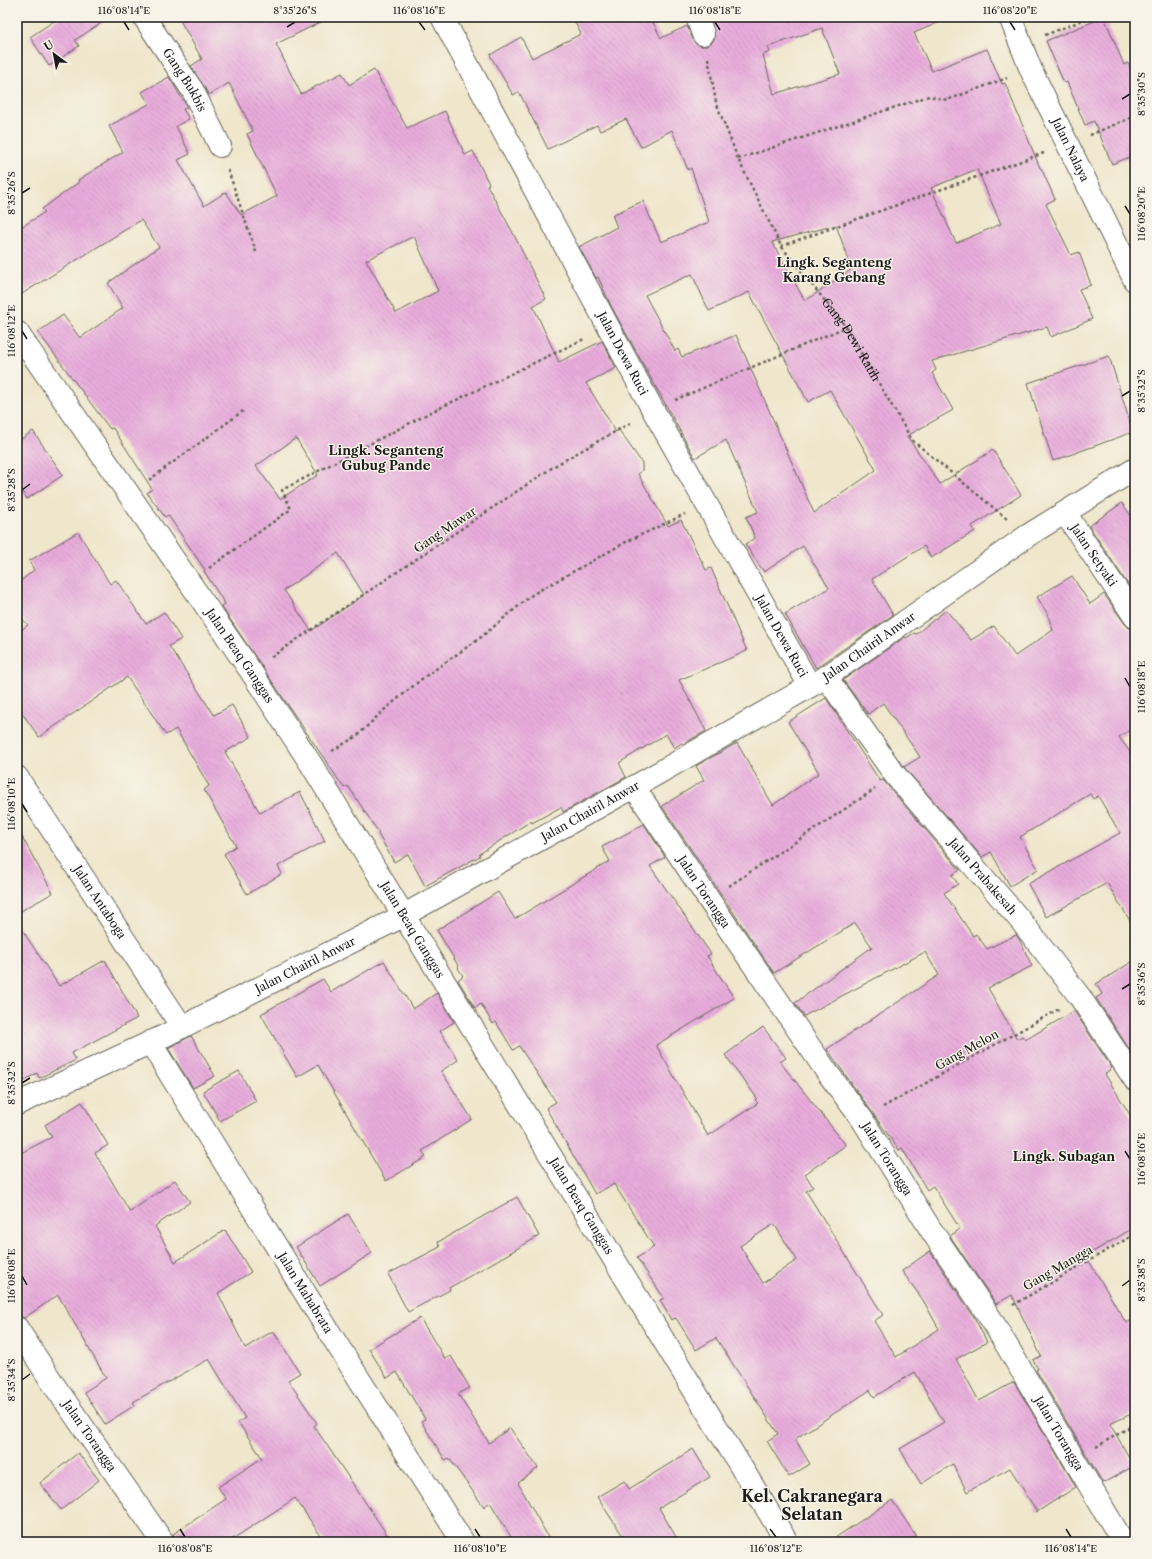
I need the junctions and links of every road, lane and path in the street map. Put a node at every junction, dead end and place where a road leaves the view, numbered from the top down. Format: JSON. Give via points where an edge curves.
{"nodes":[{"id":1,"x":144,"y":17,"type":"edge"},
{"id":2,"x":442,"y":17,"type":"edge"},
{"id":3,"x":1010,"y":17,"type":"edge"},
{"id":4,"x":1091,"y":17,"type":"edge"},
{"id":5,"x":700,"y":26,"type":"edge"},
{"id":6,"x":1022,"y":44,"type":"junction"},
{"id":7,"x":1031,"y":70,"type":"junction"},
{"id":8,"x":1135,"y":116,"type":"edge"},
{"id":9,"x":1068,"y":145,"type":"junction"},
{"id":10,"x":220,"y":146,"type":"joint"},
{"id":11,"x":738,"y":159,"type":"junction"},
{"id":12,"x":781,"y":246,"type":"junction"},
{"id":13,"x":256,"y":252,"type":"dead end"},
{"id":14,"x":1135,"y":281,"type":"edge"},
{"id":15,"x":608,"y":327,"type":"junction"},
{"id":16,"x":846,"y":327,"type":"junction"},
{"id":17,"x":17,"y":332,"type":"edge"},
{"id":18,"x":653,"y":410,"type":"junction"},
{"id":19,"x":243,"y":411,"type":"dead end"},
{"id":20,"x":1135,"y":469,"type":"edge"},
{"id":21,"x":129,"y":494,"type":"junction"},
{"id":22,"x":708,"y":506,"type":"junction"},
{"id":23,"x":1065,"y":513,"type":"junction"},
{"id":24,"x":1027,"y":536,"type":"junction"},
{"id":25,"x":188,"y":582,"type":"junction"},
{"id":26,"x":1135,"y":617,"type":"edge"},
{"id":27,"x":250,"y":670,"type":"junction"},
{"id":28,"x":818,"y":681,"type":"junction"},
{"id":29,"x":311,"y":764,"type":"junction"},
{"id":30,"x":896,"y":775,"type":"junction"},
{"id":31,"x":17,"y":777,"type":"edge"},
{"id":32,"x":634,"y":787,"type":"junction"},
{"id":33,"x":709,"y":900,"type":"junction"},
{"id":34,"x":404,"y":915,"type":"junction"},
{"id":35,"x":1080,"y":997,"type":"junction"},
{"id":36,"x":182,"y":1026,"type":"junction"},
{"id":37,"x":150,"y":1042,"type":"junction"},
{"id":38,"x":1135,"y":1080,"type":"edge"},
{"id":39,"x":17,"y":1104,"type":"edge"},
{"id":40,"x":862,"y":1119,"type":"junction"},
{"id":41,"x":1135,"y":1234,"type":"edge"},
{"id":42,"x":991,"y":1318,"type":"junction"},
{"id":43,"x":17,"y":1328,"type":"edge"},
{"id":44,"x":1135,"y":1424,"type":"edge"},
{"id":45,"x":1073,"y":1460,"type":"junction"},
{"id":46,"x":163,"y":1542,"type":"edge"},
{"id":47,"x":463,"y":1542,"type":"edge"},
{"id":48,"x":787,"y":1542,"type":"edge"},
{"id":49,"x":1123,"y":1542,"type":"edge"}],
"edges":[{"from":1,"to":10,"type":"street","name":"Gang Bukbis","via":[[193,91]]},
{"from":2,"to":15,"type":"street","name":"Jalan Dewa Ruci"},
{"from":3,"to":6,"type":"street","name":"Jalan Nalaya"},
{"from":4,"to":6,"type":"path"},
{"from":5,"to":11,"type":"path","name":"Gang Dewi Ratih","via":[[716,102]]},
{"from":6,"to":7,"type":"street","name":"Jalan Nalaya"},
{"from":7,"to":9,"type":"street","name":"Jalan Nalaya"},
{"from":7,"to":11,"type":"path","via":[[947,100],[929,96]]},
{"from":8,"to":9,"type":"path"},
{"from":9,"to":12,"type":"path"},
{"from":9,"to":14,"type":"street","name":"Jalan Nalaya"},
{"from":10,"to":13,"type":"path"},
{"from":11,"to":12,"type":"path","name":"Gang Dewi Ratih"},
{"from":12,"to":16,"type":"path","name":"Gang Dewi Ratih"},
{"from":15,"to":18,"type":"street","name":"Jalan Dewa Ruci"},
{"from":15,"to":25,"type":"path","via":[[429,413],[282,490],[291,509]]},
{"from":16,"to":18,"type":"path","name":"Gang Mawar"},
{"from":16,"to":24,"type":"path","name":"Gang Dewi Ratih","via":[[912,440]]},
{"from":17,"to":21,"type":"street","name":"Jalan Beaq Ganggas"},
{"from":18,"to":22,"type":"street","name":"Jalan Dewa Ruci"},
{"from":18,"to":27,"type":"path","name":"Gang Mawar","via":[[556,465]]},
{"from":19,"to":21,"type":"path"},
{"from":20,"to":23,"type":"street","name":"Jalan Chairil Anwar"},
{"from":21,"to":25,"type":"street","name":"Jalan Beaq Ganggas"},
{"from":22,"to":28,"type":"street","name":"Jalan Dewa Ruci"},
{"from":22,"to":29,"type":"path","via":[[679,516],[626,542],[533,594],[480,638],[384,710],[357,736]]},
{"from":23,"to":24,"type":"street","name":"Jalan Chairil Anwar"},
{"from":23,"to":26,"type":"street","name":"Jalan Setyaki"},
{"from":24,"to":28,"type":"street","name":"Jalan Chairil Anwar"},
{"from":25,"to":27,"type":"street","name":"Jalan Beaq Ganggas"},
{"from":27,"to":29,"type":"street","name":"Jalan Beaq Ganggas"},
{"from":28,"to":30,"type":"street","name":"Jalan Prabakesah"},
{"from":28,"to":32,"type":"street","name":"Jalan Chairil Anwar"},
{"from":29,"to":34,"type":"street","name":"Jalan Beaq Ganggas"},
{"from":30,"to":33,"type":"path"},
{"from":30,"to":35,"type":"street","name":"Jalan Prabakesah","via":[[1021,921]]},
{"from":31,"to":36,"type":"street","name":"Jalan Antaboga"},
{"from":32,"to":33,"type":"street","name":"Jalan Torangga"},
{"from":32,"to":34,"type":"street","name":"Jalan Chairil Anwar"},
{"from":33,"to":40,"type":"street","name":"Jalan Torangga"},
{"from":34,"to":36,"type":"street","name":"Jalan Chairil Anwar"},
{"from":34,"to":48,"type":"street","name":"Jalan Beaq Ganggas"},
{"from":35,"to":38,"type":"street","name":"Jalan Prabakesah"},
{"from":35,"to":40,"type":"path","name":"Gang Melon"},
{"from":36,"to":37,"type":"street","name":"Jalan Chairil Anwar"},
{"from":37,"to":39,"type":"street","name":"Jalan Chairil Anwar"},
{"from":37,"to":47,"type":"street","name":"Jalan Mahabrata"},
{"from":40,"to":42,"type":"street","name":"Jalan Torangga","via":[[931,1230]]},
{"from":41,"to":42,"type":"path","name":"Gang Mangga"},
{"from":42,"to":45,"type":"street","name":"Jalan Torangga"},
{"from":43,"to":46,"type":"street","name":"Jalan Torangga"},
{"from":44,"to":45,"type":"path"},
{"from":45,"to":49,"type":"street","name":"Jalan Torangga"}]}
